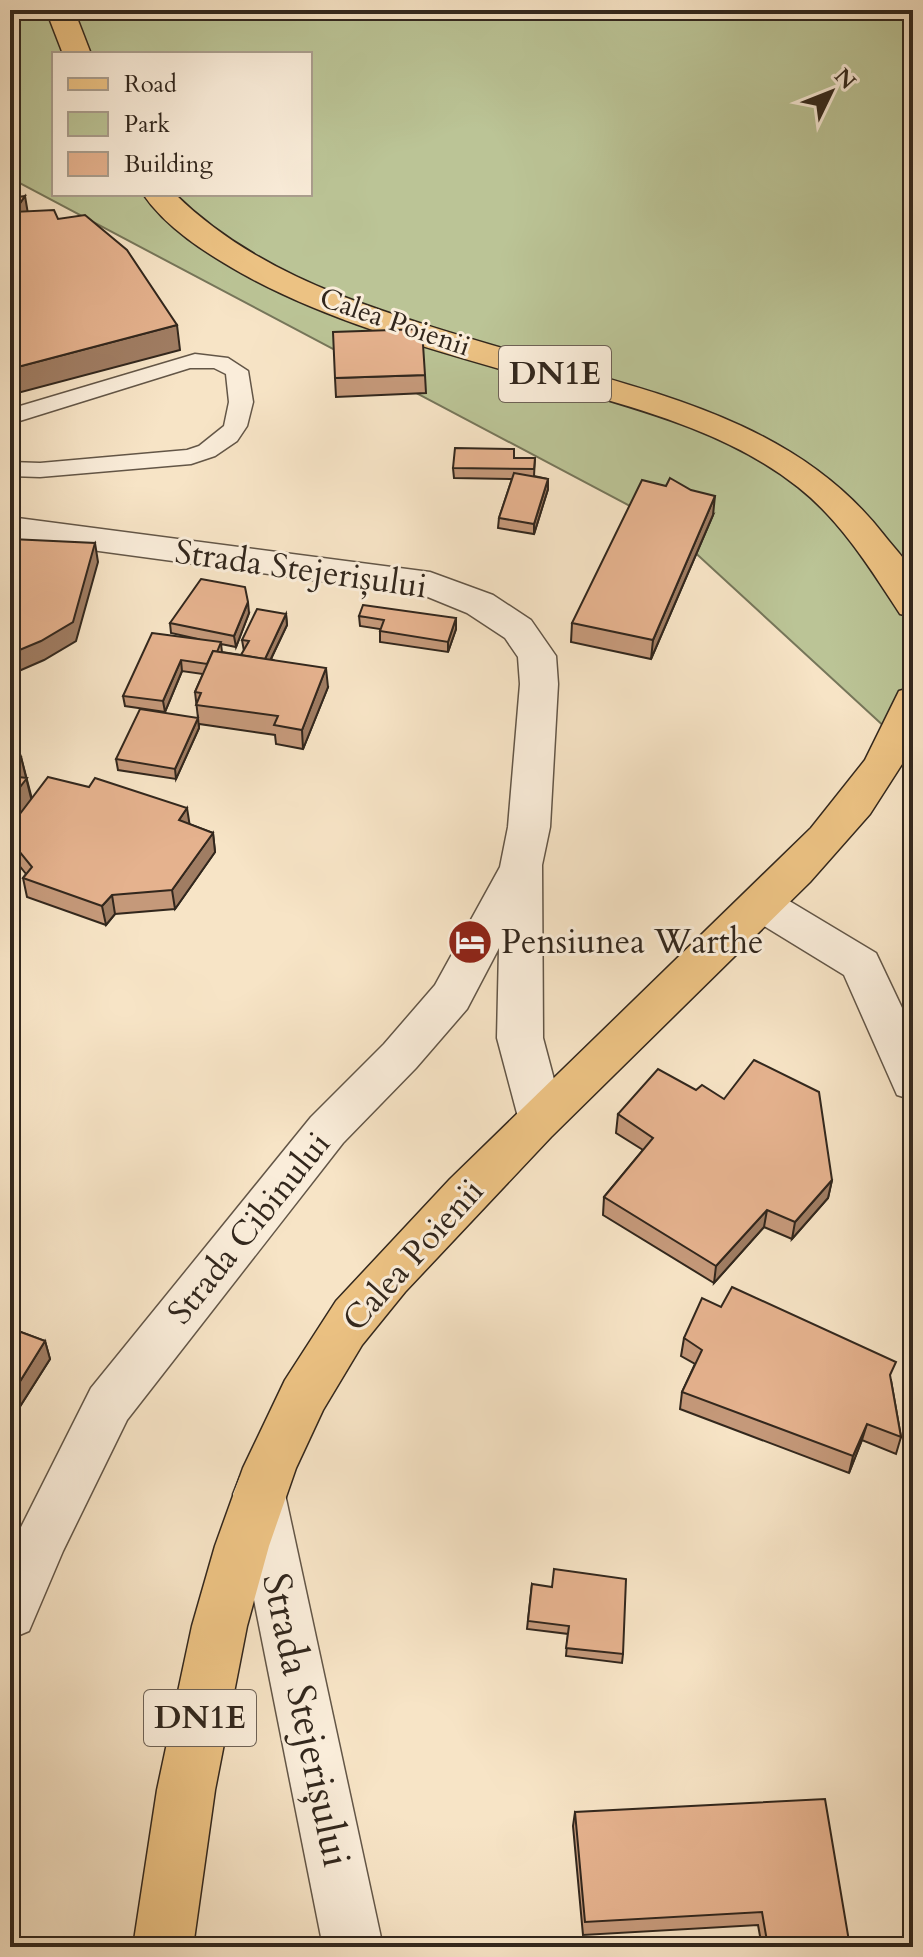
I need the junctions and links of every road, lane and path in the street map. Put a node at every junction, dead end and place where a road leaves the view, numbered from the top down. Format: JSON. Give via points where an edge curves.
{"nodes":[{"id":1,"x":60,"y":10,"type":"edge"},
{"id":2,"x":76,"y":52,"type":"edge"},
{"id":3,"x":160,"y":196,"type":"edge"},
{"id":4,"x":10,"y":417,"type":"edge"},
{"id":5,"x":10,"y":469,"type":"edge"},
{"id":6,"x":10,"y":528,"type":"edge"},
{"id":7,"x":913,"y":605,"type":"edge"},
{"id":8,"x":913,"y":700,"type":"edge"},
{"id":9,"x":521,"y":865,"type":"junction"},
{"id":10,"x":761,"y":904,"type":"junction"},
{"id":11,"x":861,"y":965,"type":"junction"},
{"id":12,"x":913,"y":997,"type":"edge"},
{"id":13,"x":913,"y":1082,"type":"edge"},
{"id":14,"x":541,"y":1117,"type":"junction"},
{"id":15,"x":259,"y":1494,"type":"junction"},
{"id":16,"x":10,"y":1613,"type":"edge"},
{"id":17,"x":163,"y":1947,"type":"edge"},
{"id":18,"x":353,"y":1947,"type":"edge"}],
"edges":[{"from":1,"to":2,"type":"main road"},
{"from":3,"to":7,"type":"main road","name":"Calea Poienii","number":"DN1E","via":[[227,252],[336,306],[606,389],[745,440],[809,478],[850,516],[887,560]]},
{"from":4,"to":5,"type":"lane","via":[[205,359],[237,371],[244,399],[227,440],[200,454]]},
{"from":6,"to":9,"type":"street","name":"Strada Stejerișului","via":[[430,584],[480,604],[518,629],[537,656],[539,684],[529,827]]},
{"from":8,"to":10,"type":"main road","name":"Calea Poienii","number":"DN1E","via":[[882,768]]},
{"from":9,"to":14,"type":"street","name":"Strada Stejerișului","via":[[520,1038]]},
{"from":9,"to":16,"type":"street","name":"Strada Cibinului","via":[[451,997],[327,1130],[109,1404]]},
{"from":10,"to":11,"type":"street"},
{"from":10,"to":14,"type":"main road","name":"Calea Poienii","number":"DN1E"},
{"from":11,"to":12,"type":"street"},
{"from":11,"to":13,"type":"street"},
{"from":14,"to":15,"type":"main road","name":"Calea Poienii","number":"DN1E","via":[[344,1330],[304,1398]]},
{"from":15,"to":17,"type":"main road","name":"Calea Poienii","number":"DN1E","via":[[213,1654],[181,1815]]},
{"from":15,"to":18,"type":"street","name":"Strada Stejerișului"}]}
